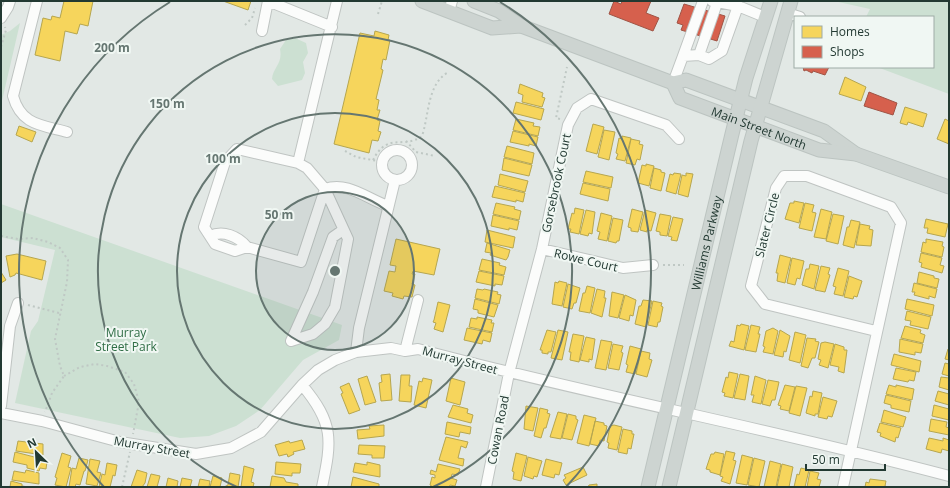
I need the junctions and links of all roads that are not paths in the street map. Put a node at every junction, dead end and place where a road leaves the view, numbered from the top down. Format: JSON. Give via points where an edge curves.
{"nodes":[{"id":1,"x":10,"y":1,"type":"edge"},
{"id":2,"x":37,"y":1,"type":"edge"},
{"id":3,"x":268,"y":1,"type":"edge"},
{"id":4,"x":337,"y":1,"type":"edge"},
{"id":5,"x":422,"y":1,"type":"edge"},
{"id":6,"x":474,"y":1,"type":"edge"},
{"id":7,"x":703,"y":1,"type":"edge"},
{"id":8,"x":771,"y":1,"type":"edge"},
{"id":9,"x":715,"y":2,"type":"edge"},
{"id":10,"x":737,"y":4,"type":"edge"},
{"id":11,"x":450,"y":6,"type":"edge"},
{"id":12,"x":789,"y":7,"type":"edge"},
{"id":13,"x":799,"y":16,"type":"edge"},
{"id":14,"x":765,"y":17,"type":"junction"},
{"id":15,"x":1,"y":18,"type":"edge"},
{"id":16,"x":521,"y":26,"type":"junction"},
{"id":17,"x":332,"y":27,"type":"junction"},
{"id":18,"x":262,"y":31,"type":"dead end"},
{"id":19,"x":699,"y":55,"type":"junction"},
{"id":20,"x":683,"y":56,"type":"junction"},
{"id":21,"x":672,"y":83,"type":"junction"},
{"id":22,"x":741,"y":100,"type":"junction"},
{"id":23,"x":760,"y":107,"type":"junction"},
{"id":24,"x":736,"y":119,"type":"junction"},
{"id":25,"x":755,"y":126,"type":"junction"},
{"id":26,"x":67,"y":132,"type":"dead end"},
{"id":27,"x":679,"y":139,"type":"dead end"},
{"id":28,"x":856,"y":154,"type":"junction"},
{"id":29,"x":298,"y":163,"type":"junction"},
{"id":30,"x":395,"y":180,"type":"junction"},
{"id":31,"x":949,"y":187,"type":"edge"},
{"id":32,"x":325,"y":189,"type":"junction"},
{"id":33,"x":388,"y":206,"type":"junction"},
{"id":34,"x":343,"y":230,"type":"junction"},
{"id":35,"x":542,"y":249,"type":"junction"},
{"id":36,"x":653,"y":265,"type":"road end"},
{"id":37,"x":418,"y":300,"type":"dead end"},
{"id":38,"x":18,"y":303,"type":"road end"},
{"id":39,"x":876,"y":331,"type":"junction"},
{"id":40,"x":405,"y":350,"type":"junction"},
{"id":41,"x":356,"y":352,"type":"junction"},
{"id":42,"x":509,"y":373,"type":"junction"},
{"id":43,"x":302,"y":385,"type":"junction"},
{"id":44,"x":1,"y":406,"type":"edge"},
{"id":45,"x":666,"y":409,"type":"junction"},
{"id":46,"x":1,"y":413,"type":"edge"},
{"id":47,"x":686,"y":414,"type":"junction"},
{"id":48,"x":850,"y":450,"type":"junction"},
{"id":49,"x":949,"y":476,"type":"edge"},
{"id":50,"x":322,"y":487,"type":"edge"},
{"id":51,"x":486,"y":487,"type":"edge"},
{"id":52,"x":648,"y":487,"type":"edge"},
{"id":53,"x":669,"y":487,"type":"edge"},
{"id":54,"x":843,"y":487,"type":"edge"}],
"edges":[{"from":1,"to":15,"type":"street"},
{"from":2,"to":26,"type":"street","via":[[13,96],[16,108],[28,121]]},
{"from":3,"to":17,"type":"street"},
{"from":3,"to":18,"type":"street"},
{"from":4,"to":17,"type":"street"},
{"from":5,"to":11,"type":"main road","name":"Main Street North"},
{"from":6,"to":16,"type":"main road","name":"Main Street North","via":[[499,11]]},
{"from":7,"to":20,"type":"street"},
{"from":8,"to":14,"type":"main road","name":"Williams Parkway"},
{"from":9,"to":10,"type":"street"},
{"from":9,"to":19,"type":"street"},
{"from":10,"to":14,"type":"street"},
{"from":10,"to":19,"type":"street","via":[[722,50],[709,59]]},
{"from":11,"to":16,"type":"main road","name":"Main Street North","via":[[492,28]]},
{"from":12,"to":13,"type":"street"},
{"from":12,"to":23,"type":"main road","name":"Williams Parkway"},
{"from":14,"to":22,"type":"main road","name":"Williams Parkway"},
{"from":16,"to":21,"type":"main road","name":"Main Street North"},
{"from":17,"to":29,"type":"street"},
{"from":19,"to":20,"type":"street"},
{"from":20,"to":21,"type":"street"},
{"from":21,"to":22,"type":"main road","name":"Main Street North","via":[[686,80]]},
{"from":21,"to":24,"type":"main road","name":"Main Street North","via":[[680,98]]},
{"from":22,"to":23,"type":"main road","name":"Main Street North"},
{"from":22,"to":24,"type":"main road","name":"Williams Parkway"},
{"from":23,"to":25,"type":"main road","name":"Williams Parkway"},
{"from":23,"to":28,"type":"main road","name":"Main Street North","via":[[824,131]]},
{"from":24,"to":25,"type":"main road","name":"Main Street North"},
{"from":24,"to":45,"type":"main road","name":"Williams Parkway"},
{"from":25,"to":28,"type":"main road","name":"Main Street North","via":[[819,150]]},
{"from":25,"to":47,"type":"main road","name":"Williams Parkway"},
{"from":27,"to":35,"type":"street","name":"Gorsebrook Court","via":[[666,125],[591,99],[577,108],[570,121]]},
{"from":28,"to":31,"type":"main road","name":"Main Street North"},
{"from":29,"to":32,"type":"street","via":[[307,168]]},
{"from":29,"to":32,"type":"street","via":[[237,149],[225,162],[204,228],[215,244],[235,251],[247,247],[301,262]]},
{"from":30,"to":30,"type":"street","via":[[383,170],[383,162],[387,154],[397,150],[410,159],[412,169],[405,178]]},
{"from":30,"to":33,"type":"street"},
{"from":32,"to":33,"type":"street","via":[[340,186]]},
{"from":32,"to":34,"type":"street"},
{"from":33,"to":41,"type":"street","via":[[359,328]]},
{"from":34,"to":34,"type":"street","via":[[348,239],[335,307],[325,324],[314,334],[291,341],[313,292],[333,237]]},
{"from":35,"to":36,"type":"street","name":"Rowe Court","via":[[623,268]]},
{"from":35,"to":42,"type":"street","name":"Gorsebrook Court"},
{"from":37,"to":40,"type":"street"},
{"from":38,"to":44,"type":"street","via":[[10,326]]},
{"from":39,"to":39,"type":"street","name":"Slater Circle","via":[[901,223],[891,207],[807,176],[784,176],[776,188],[751,286],[765,304]]},
{"from":39,"to":48,"type":"street","name":"Slater Circle"},
{"from":40,"to":41,"type":"street","name":"Murray Street","via":[[391,348]]},
{"from":40,"to":42,"type":"street","name":"Murray Street","via":[[418,349]]},
{"from":41,"to":43,"type":"street","name":"Murray Street","via":[[318,370]]},
{"from":42,"to":45,"type":"street","name":"Murray Street"},
{"from":42,"to":51,"type":"street","name":"Cowan Road"},
{"from":43,"to":46,"type":"street","name":"Murray Street","via":[[261,432],[231,448],[196,454],[132,444]]},
{"from":43,"to":50,"type":"street","via":[[318,405],[327,425],[329,454]]},
{"from":45,"to":47,"type":"street","name":"Murray Street"},
{"from":45,"to":52,"type":"main road","name":"Williams Parkway"},
{"from":47,"to":48,"type":"street","name":"Murray Street"},
{"from":47,"to":53,"type":"main road","name":"Williams Parkway"},
{"from":48,"to":49,"type":"street","name":"Murray Street"},
{"from":48,"to":54,"type":"street","name":"Slater Circle"}]}
